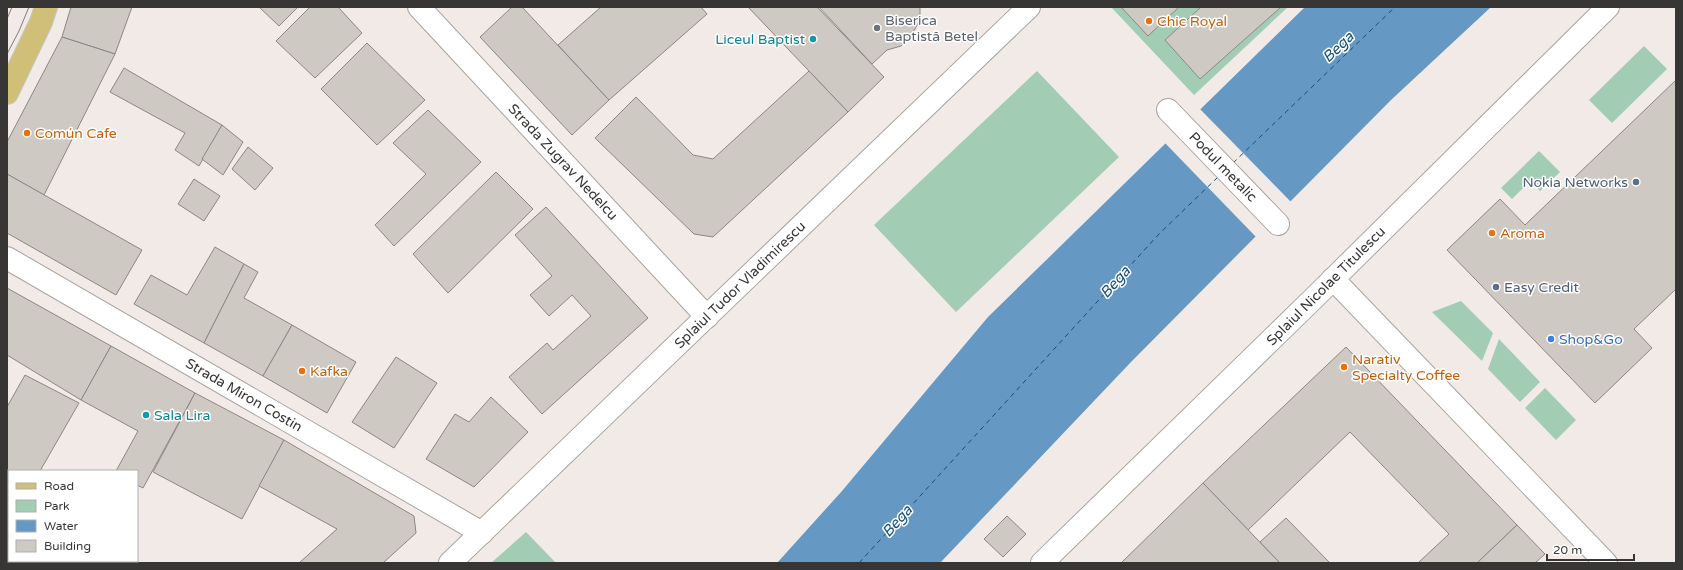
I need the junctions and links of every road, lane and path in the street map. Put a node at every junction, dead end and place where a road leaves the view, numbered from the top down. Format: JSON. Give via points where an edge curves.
{"nodes":[{"id":1,"x":46,"y":7,"type":"edge"},
{"id":2,"x":419,"y":7,"type":"edge"},
{"id":3,"x":1029,"y":7,"type":"edge"},
{"id":4,"x":1608,"y":7,"type":"edge"},
{"id":5,"x":7,"y":93,"type":"edge"},
{"id":6,"x":1168,"y":110,"type":"dead end"},
{"id":7,"x":1278,"y":224,"type":"dead end"},
{"id":8,"x":7,"y":258,"type":"edge"},
{"id":9,"x":1333,"y":278,"type":"junction"},
{"id":10,"x":706,"y":317,"type":"junction"},
{"id":11,"x":482,"y":533,"type":"junction"},
{"id":12,"x":450,"y":563,"type":"edge"},
{"id":13,"x":1042,"y":563,"type":"edge"},
{"id":14,"x":1606,"y":563,"type":"edge"}],
"edges":[{"from":1,"to":5,"type":"main road"},
{"from":2,"to":10,"type":"street","name":"Strada Zugrav Nedelcu"},
{"from":3,"to":10,"type":"street","name":"Splaiul Tudor Vladimirescu"},
{"from":4,"to":9,"type":"street","name":"Splaiul Nicolae Titulescu"},
{"from":6,"to":7,"type":"street","name":"Podul metalic"},
{"from":8,"to":11,"type":"street","name":"Strada Miron Costin"},
{"from":9,"to":13,"type":"street","name":"Splaiul Nicolae Titulescu"},
{"from":9,"to":14,"type":"street"},
{"from":10,"to":11,"type":"street","name":"Splaiul Tudor Vladimirescu"},
{"from":11,"to":12,"type":"street","name":"Splaiul Tudor Vladimirescu"}]}
